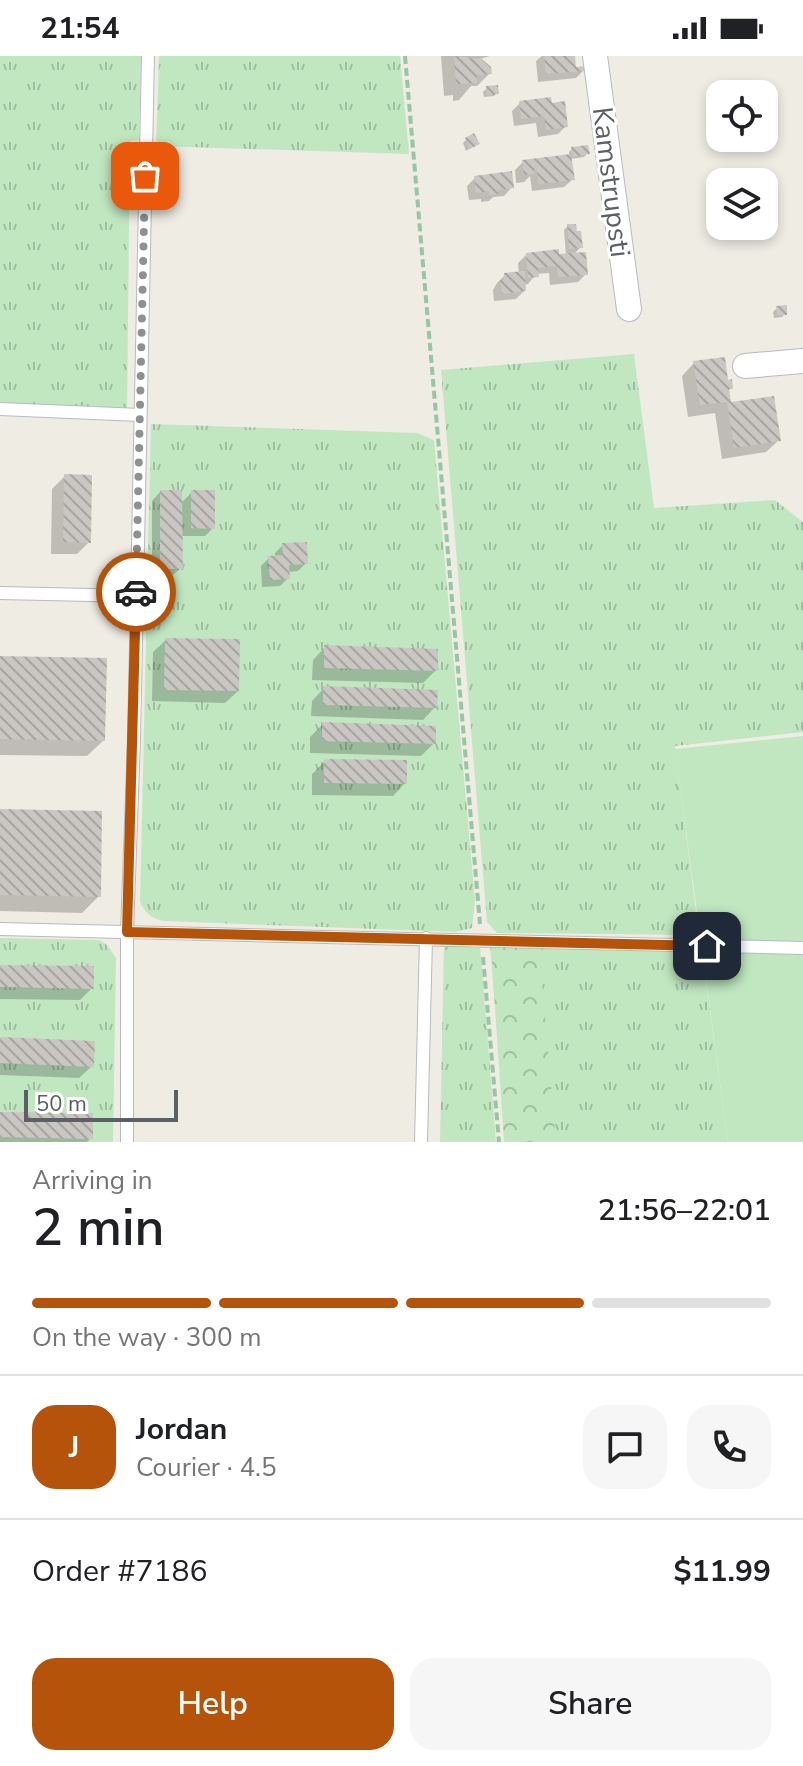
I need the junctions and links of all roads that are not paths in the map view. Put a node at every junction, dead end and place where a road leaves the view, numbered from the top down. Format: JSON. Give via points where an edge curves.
{"nodes":[{"id":1,"x":148,"y":56,"type":"edge"},
{"id":2,"x":595,"y":56,"type":"edge"},
{"id":3,"x":629,"y":309,"type":"dead end"},
{"id":4,"x":803,"y":361,"type":"edge"},
{"id":5,"x":745,"y":366,"type":"dead end"},
{"id":6,"x":0,"y":409,"type":"edge"},
{"id":7,"x":140,"y":415,"type":"junction"},
{"id":8,"x":0,"y":593,"type":"edge"},
{"id":9,"x":136,"y":596,"type":"junction"},
{"id":10,"x":0,"y":929,"type":"edge"},
{"id":11,"x":127,"y":932,"type":"junction"},
{"id":12,"x":426,"y":938,"type":"junction"},
{"id":13,"x":803,"y":948,"type":"edge"},
{"id":14,"x":127,"y":1142,"type":"edge"},
{"id":15,"x":421,"y":1142,"type":"edge"}],
"edges":[{"from":1,"to":7,"type":"lane"},
{"from":2,"to":3,"type":"street","name":"Kamstrupsti"},
{"from":4,"to":5,"type":"street"},
{"from":6,"to":7,"type":"lane"},
{"from":7,"to":9,"type":"lane"},
{"from":8,"to":9,"type":"lane"},
{"from":9,"to":11,"type":"lane"},
{"from":10,"to":11,"type":"lane"},
{"from":11,"to":12,"type":"lane"},
{"from":11,"to":14,"type":"lane"},
{"from":12,"to":13,"type":"lane"},
{"from":12,"to":15,"type":"lane"}]}
